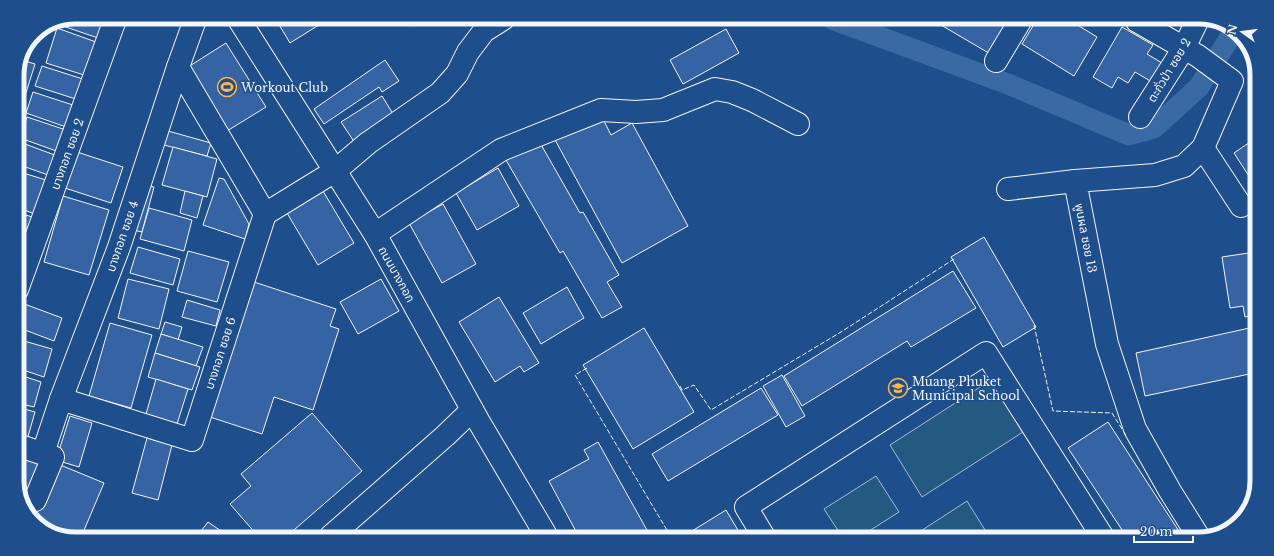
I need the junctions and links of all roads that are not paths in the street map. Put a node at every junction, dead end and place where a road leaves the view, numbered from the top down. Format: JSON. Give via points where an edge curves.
{"nodes":[{"id":1,"x":113,"y":24,"type":"edge"},
{"id":2,"x":194,"y":24,"type":"edge"},
{"id":3,"x":242,"y":24,"type":"edge"},
{"id":4,"x":495,"y":24,"type":"edge"},
{"id":5,"x":1018,"y":24,"type":"edge"},
{"id":6,"x":1143,"y":24,"type":"edge"},
{"id":7,"x":1196,"y":24,"type":"edge"},
{"id":8,"x":1191,"y":52,"type":"junction"},
{"id":9,"x":996,"y":61,"type":"dead end"},
{"id":10,"x":178,"y":67,"type":"junction"},
{"id":11,"x":1140,"y":117,"type":"dead end"},
{"id":12,"x":798,"y":124,"type":"dead end"},
{"id":13,"x":1202,"y":148,"type":"junction"},
{"id":14,"x":335,"y":171,"type":"junction"},
{"id":15,"x":1075,"y":182,"type":"junction"},
{"id":16,"x":1008,"y":189,"type":"dead end"},
{"id":17,"x":1241,"y":206,"type":"dead end"},
{"id":18,"x":265,"y":214,"type":"junction"},
{"id":19,"x":375,"y":234,"type":"junction"},
{"id":20,"x":24,"y":271,"type":"edge"},
{"id":21,"x":61,"y":399,"type":"junction"},
{"id":22,"x":472,"y":410,"type":"junction"},
{"id":23,"x":24,"y":447,"type":"edge"},
{"id":24,"x":48,"y":455,"type":"junction"},
{"id":25,"x":35,"y":500,"type":"dead end"},
{"id":26,"x":336,"y":532,"type":"edge"},
{"id":27,"x":545,"y":532,"type":"edge"},
{"id":28,"x":761,"y":532,"type":"edge"},
{"id":29,"x":1100,"y":532,"type":"edge"},
{"id":30,"x":1196,"y":532,"type":"edge"}],
"edges":[{"from":1,"to":20,"type":"street","name":"บางกอก ซอย 2"},
{"from":2,"to":10,"type":"street","name":"บางกอก ซอย 4"},
{"from":3,"to":14,"type":"street","name":"ถนนบางกอก"},
{"from":4,"to":14,"type":"street","via":[[484,31],[468,52],[457,74],[440,93],[368,143]]},
{"from":5,"to":9,"type":"street"},
{"from":6,"to":8,"type":"street"},
{"from":7,"to":8,"type":"street","name":"ตะกั่วป่า ซอย 2"},
{"from":8,"to":11,"type":"street","name":"ตะกั่วป่า ซอย 2"},
{"from":8,"to":13,"type":"street","via":[[1232,81]]},
{"from":10,"to":18,"type":"street"},
{"from":10,"to":21,"type":"street","name":"บางกอก ซอย 4","via":[[119,247]]},
{"from":12,"to":19,"type":"street","via":[[752,100],[715,89],[663,110],[601,110],[501,150]]},
{"from":13,"to":15,"type":"street","via":[[1184,166],[1155,175]]},
{"from":13,"to":17,"type":"street"},
{"from":14,"to":18,"type":"street"},
{"from":14,"to":19,"type":"street","name":"ถนนบางกอก"},
{"from":15,"to":16,"type":"street"},
{"from":15,"to":30,"type":"street","name":"พูนผล ซอย 13","via":[[1107,344],[1135,429]]},
{"from":18,"to":21,"type":"street","name":"บางกอก ซอย 6","via":[[192,440]]},
{"from":19,"to":22,"type":"street","name":"ถนนบางกอก"},
{"from":21,"to":24,"type":"street","name":"บางกอก ซอย 4"},
{"from":22,"to":26,"type":"street"},
{"from":22,"to":27,"type":"street","name":"ถนนบางกอก"},
{"from":23,"to":24,"type":"street"},
{"from":24,"to":25,"type":"street","name":"บางกอก ซอย 4"},
{"from":28,"to":29,"type":"street","via":[[746,507],[986,353]]}]}
